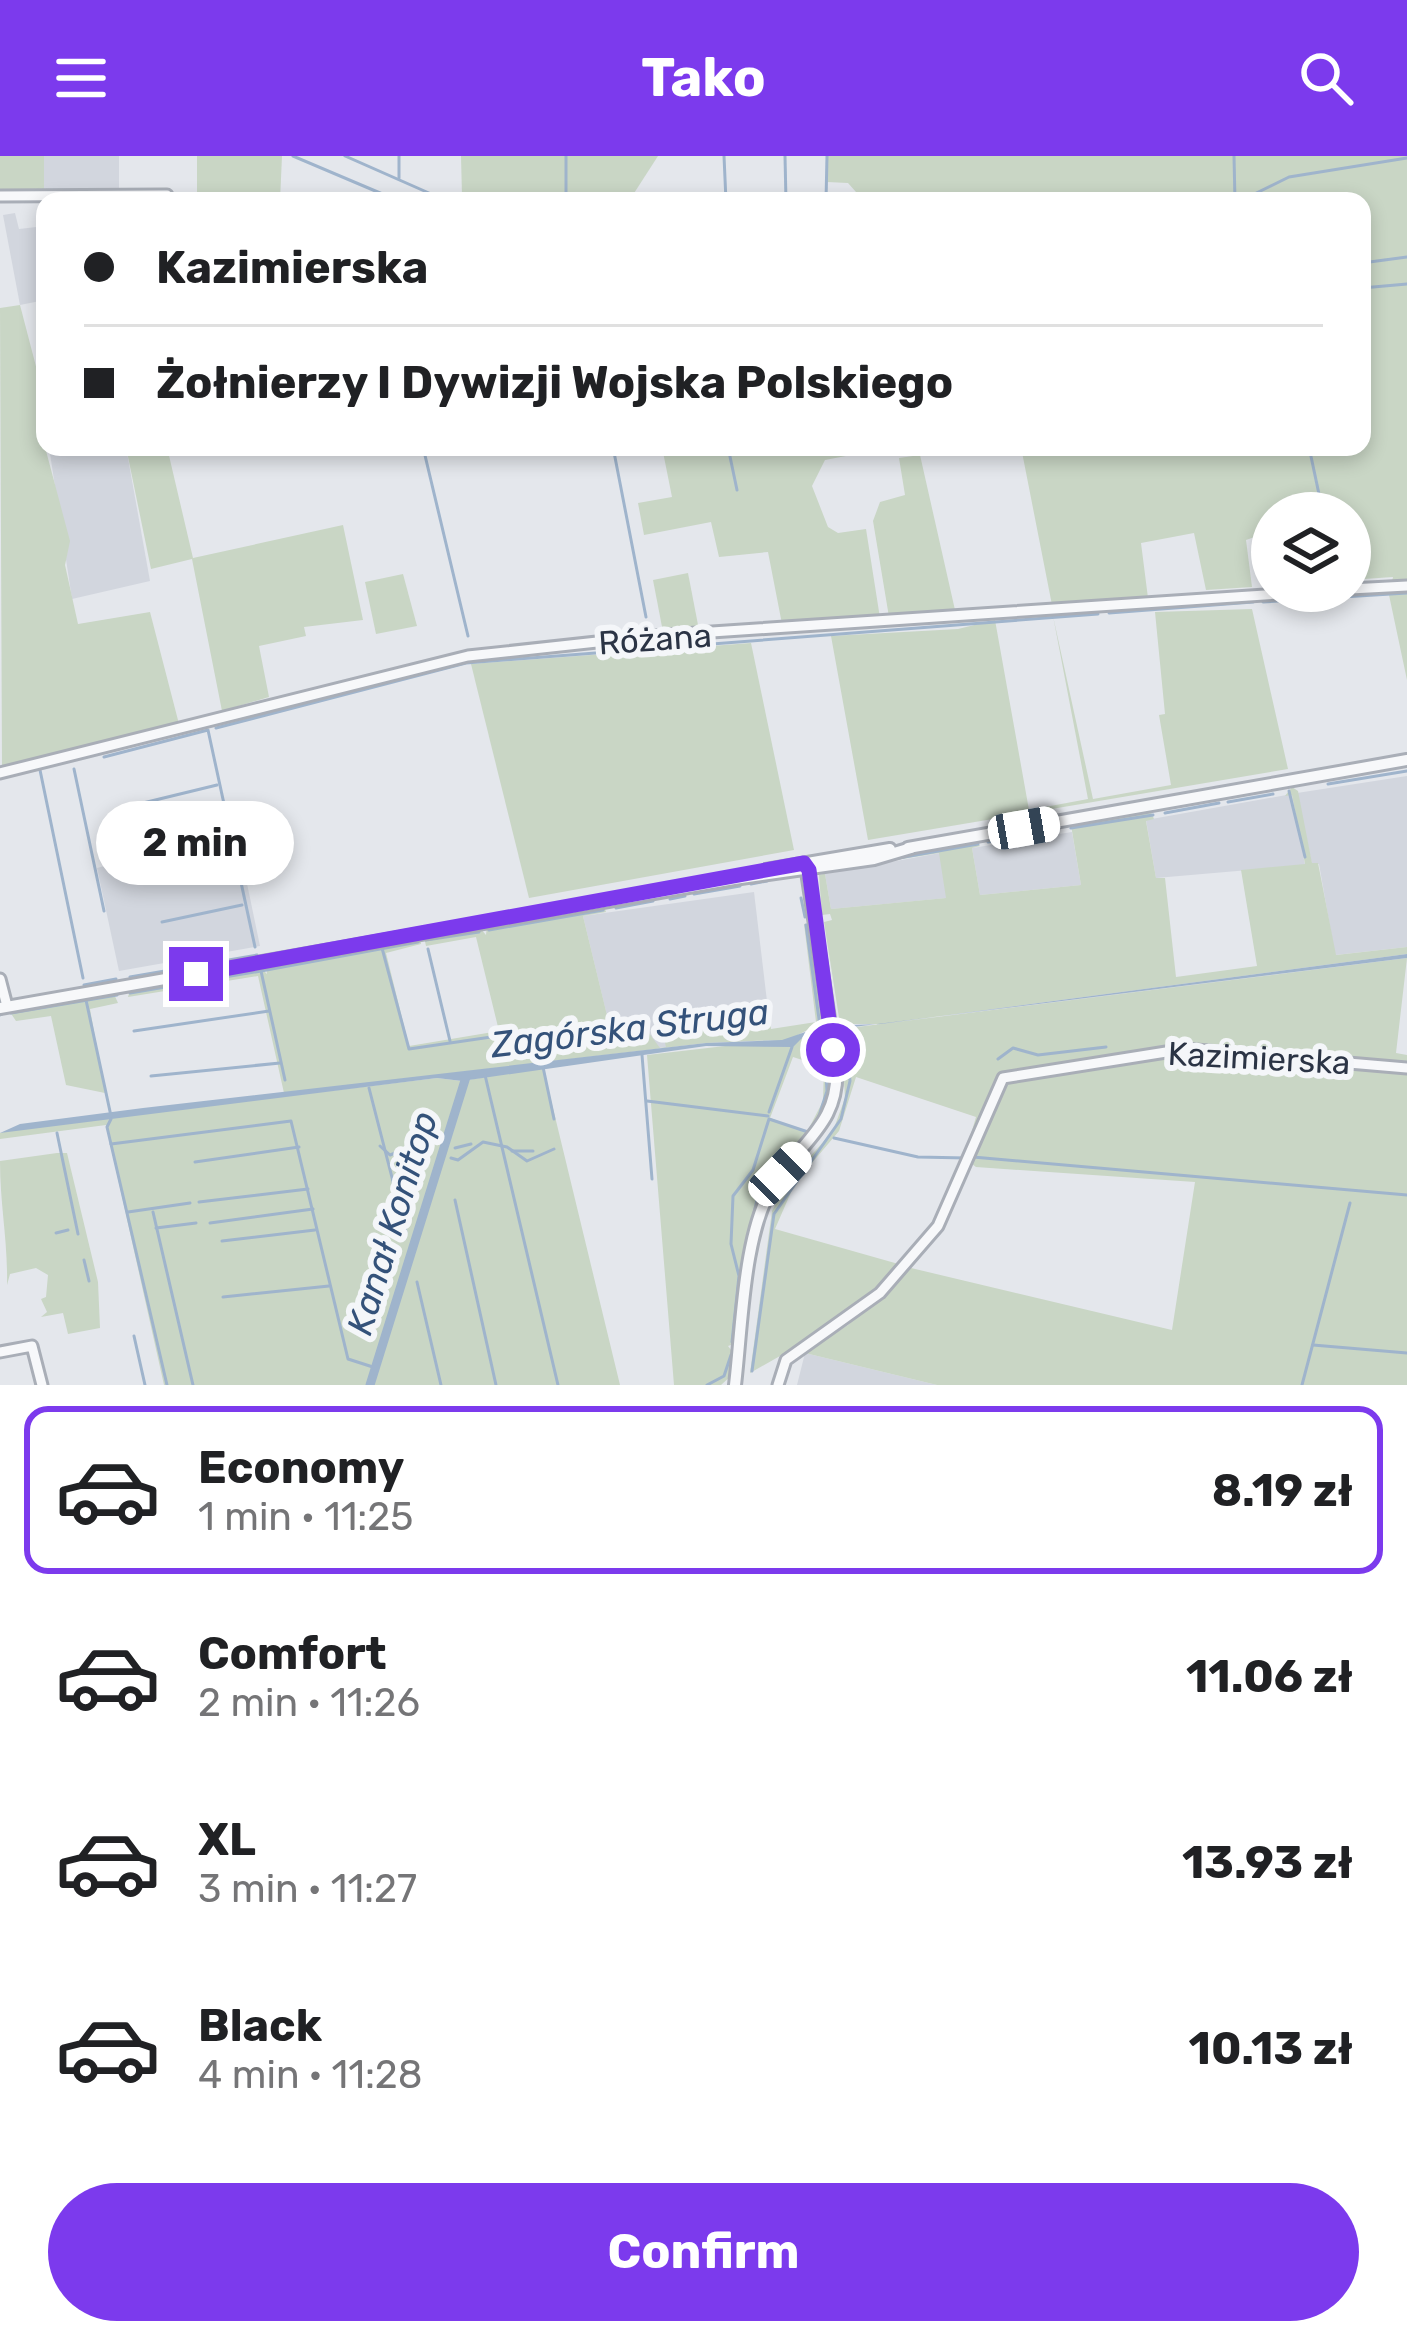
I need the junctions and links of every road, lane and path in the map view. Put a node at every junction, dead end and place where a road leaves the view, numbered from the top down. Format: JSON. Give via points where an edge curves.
{"nodes":[{"id":1,"x":0,"y":196,"type":"edge"},
{"id":2,"x":36,"y":196,"type":"edge"},
{"id":3,"x":1407,"y":586,"type":"edge"},
{"id":4,"x":1371,"y":588,"type":"edge"},
{"id":5,"x":1251,"y":596,"type":"edge"},
{"id":6,"x":1407,"y":760,"type":"edge"},
{"id":7,"x":0,"y":773,"type":"edge"},
{"id":8,"x":805,"y":868,"type":"junction"},
{"id":9,"x":0,"y":979,"type":"edge"},
{"id":10,"x":4,"y":1007,"type":"edge"},
{"id":11,"x":1407,"y":1068,"type":"edge"},
{"id":12,"x":0,"y":1352,"type":"edge"},
{"id":13,"x":42,"y":1385,"type":"edge"},
{"id":14,"x":735,"y":1385,"type":"edge"},
{"id":15,"x":778,"y":1385,"type":"edge"}],
"edges":[{"from":1,"to":2,"type":"street"},
{"from":3,"to":4,"type":"street"},
{"from":5,"to":7,"type":"street","name":"Różana","via":[[468,656]]},
{"from":6,"to":8,"type":"street"},
{"from":8,"to":10,"type":"street"},
{"from":8,"to":14,"type":"street","via":[[836,1085],[827,1119],[780,1174],[760,1214]]},
{"from":9,"to":10,"type":"street"},
{"from":11,"to":15,"type":"street","name":"Kazimierska","via":[[1184,1049],[1003,1078],[938,1226],[880,1293],[786,1360]]},
{"from":12,"to":13,"type":"street","via":[[32,1346]]}]}
